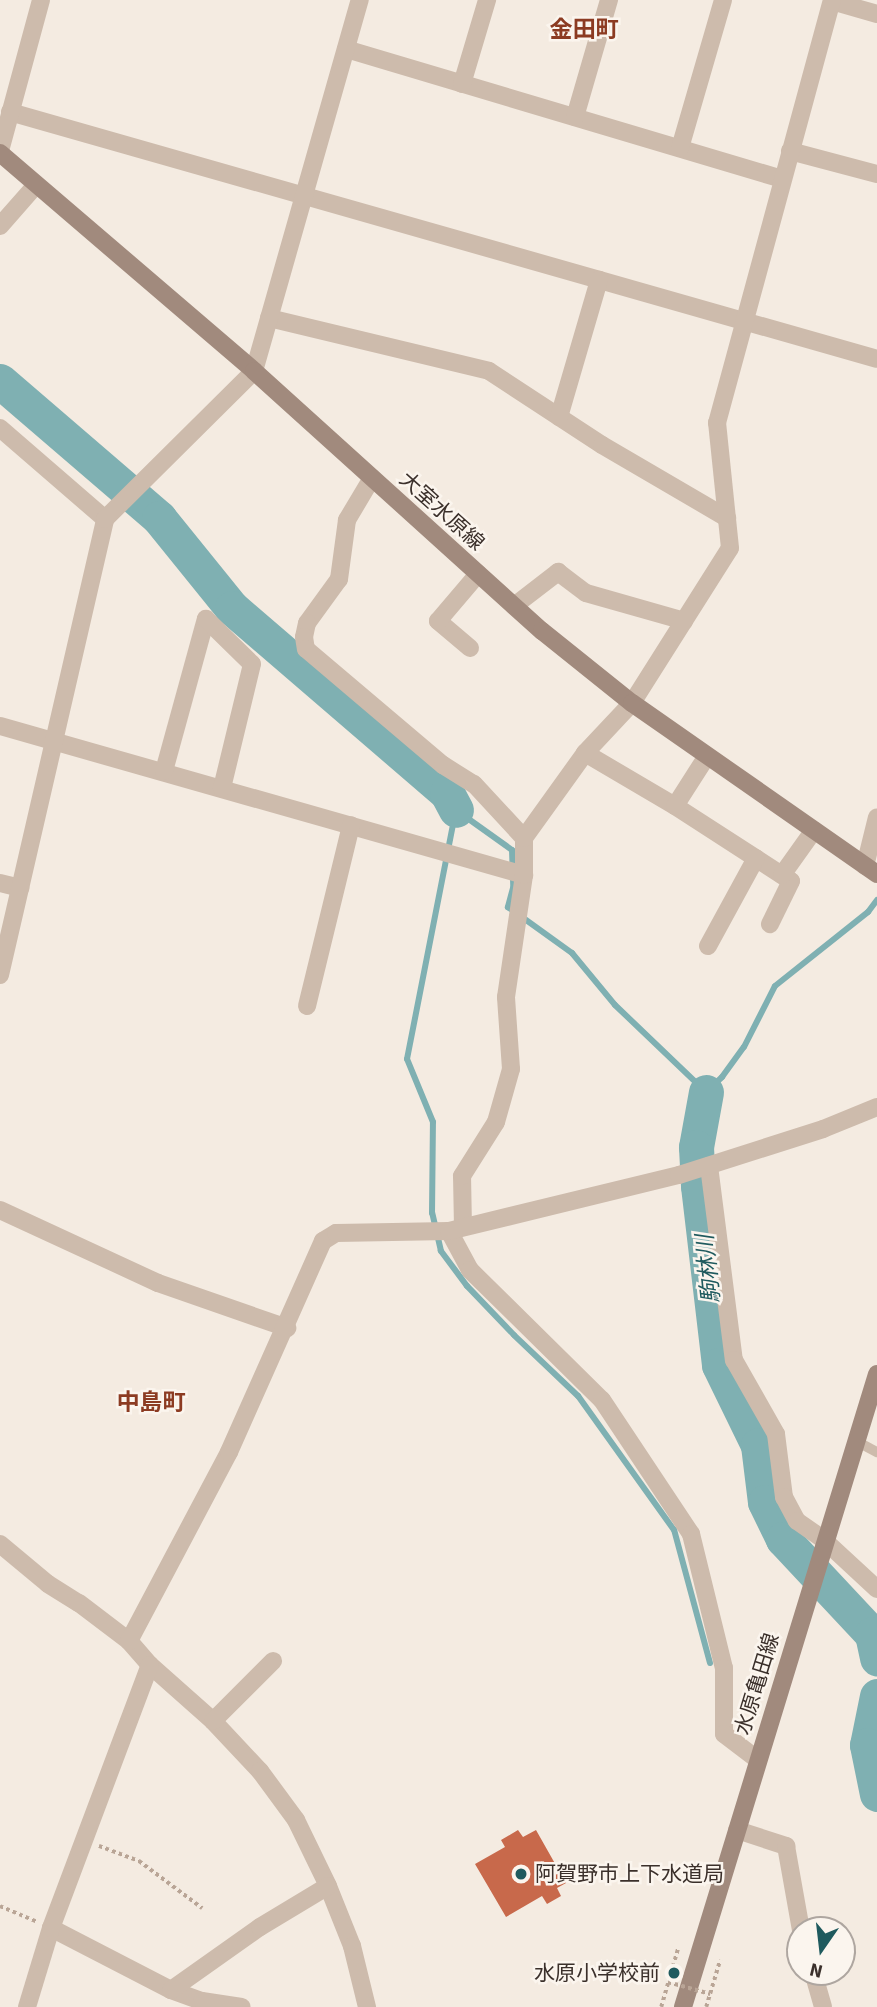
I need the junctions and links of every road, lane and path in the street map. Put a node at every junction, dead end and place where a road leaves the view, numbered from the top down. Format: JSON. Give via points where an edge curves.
{"nodes":[{"id":1,"x":41,"y":0,"type":"edge"},
{"id":2,"x":360,"y":0,"type":"edge"},
{"id":3,"x":487,"y":0,"type":"edge"},
{"id":4,"x":609,"y":0,"type":"edge"},
{"id":5,"x":723,"y":0,"type":"edge"},
{"id":6,"x":832,"y":0,"type":"edge"},
{"id":7,"x":877,"y":14,"type":"edge"},
{"id":8,"x":346,"y":49,"type":"junction"},
{"id":9,"x":462,"y":84,"type":"junction"},
{"id":10,"x":10,"y":112,"type":"junction"},
{"id":11,"x":575,"y":117,"type":"junction"},
{"id":12,"x":680,"y":148,"type":"junction"},
{"id":13,"x":790,"y":151,"type":"junction"},
{"id":14,"x":0,"y":152,"type":"edge"},
{"id":15,"x":877,"y":174,"type":"edge"},
{"id":16,"x":781,"y":179,"type":"junction"},
{"id":17,"x":36,"y":185,"type":"junction"},
{"id":18,"x":304,"y":196,"type":"junction"},
{"id":19,"x":0,"y":226,"type":"edge"},
{"id":20,"x":600,"y":280,"type":"junction"},
{"id":21,"x":269,"y":318,"type":"junction"},
{"id":22,"x":742,"y":321,"type":"junction"},
{"id":23,"x":877,"y":359,"type":"edge"},
{"id":24,"x":254,"y":371,"type":"junction"},
{"id":25,"x":559,"y":417,"type":"junction"},
{"id":26,"x":0,"y":428,"type":"edge"},
{"id":27,"x":372,"y":478,"type":"junction"},
{"id":28,"x":727,"y":518,"type":"junction"},
{"id":29,"x":105,"y":519,"type":"junction"},
{"id":30,"x":478,"y":574,"type":"junction"},
{"id":31,"x":514,"y":606,"type":"junction"},
{"id":32,"x":684,"y":621,"type":"junction"},
{"id":33,"x":471,"y":648,"type":"dead end"},
{"id":34,"x":632,"y":703,"type":"junction"},
{"id":35,"x":0,"y":726,"type":"edge"},
{"id":36,"x":54,"y":740,"type":"junction"},
{"id":37,"x":585,"y":753,"type":"junction"},
{"id":38,"x":707,"y":755,"type":"junction"},
{"id":39,"x":164,"y":771,"type":"junction"},
{"id":40,"x":222,"y":788,"type":"junction"},
{"id":41,"x":675,"y":806,"type":"junction"},
{"id":42,"x":877,"y":817,"type":"edge"},
{"id":43,"x":351,"y":825,"type":"junction"},
{"id":44,"x":814,"y":830,"type":"junction"},
{"id":45,"x":524,"y":838,"type":"junction"},
{"id":46,"x":756,"y":858,"type":"junction"},
{"id":47,"x":871,"y":870,"type":"edge"},
{"id":48,"x":524,"y":875,"type":"junction"},
{"id":49,"x":782,"y":875,"type":"junction"},
{"id":50,"x":0,"y":883,"type":"edge"},
{"id":51,"x":20,"y":888,"type":"junction"},
{"id":52,"x":770,"y":924,"type":"dead end"},
{"id":53,"x":708,"y":946,"type":"dead end"},
{"id":54,"x":0,"y":975,"type":"edge"},
{"id":55,"x":307,"y":1006,"type":"dead end"},
{"id":56,"x":877,"y":1107,"type":"edge"},
{"id":57,"x":709,"y":1166,"type":"junction"},
{"id":58,"x":1,"y":1213,"type":"edge"},
{"id":59,"x":456,"y":1229,"type":"junction"},
{"id":60,"x":287,"y":1328,"type":"junction"},
{"id":61,"x":877,"y":1374,"type":"edge"},
{"id":62,"x":856,"y":1441,"type":"junction"},
{"id":63,"x":877,"y":1452,"type":"edge"},
{"id":64,"x":0,"y":1544,"type":"edge"},
{"id":65,"x":822,"y":1547,"type":"junction"},
{"id":66,"x":877,"y":1589,"type":"edge"},
{"id":67,"x":129,"y":1641,"type":"junction"},
{"id":68,"x":273,"y":1661,"type":"dead end"},
{"id":69,"x":150,"y":1665,"type":"junction"},
{"id":70,"x":213,"y":1721,"type":"junction"},
{"id":71,"x":758,"y":1760,"type":"junction"},
{"id":72,"x":737,"y":1829,"type":"junction"},
{"id":73,"x":84,"y":1840,"type":"junction"},
{"id":74,"x":328,"y":1886,"type":"junction"},
{"id":75,"x":0,"y":1906,"type":"edge"},
{"id":76,"x":202,"y":1908,"type":"dead end"},
{"id":77,"x":799,"y":1916,"type":"edge"},
{"id":78,"x":51,"y":1928,"type":"junction"},
{"id":79,"x":678,"y":1948,"type":"dead end"},
{"id":80,"x":720,"y":1960,"type":"dead end"},
{"id":81,"x":668,"y":1982,"type":"junction"},
{"id":82,"x":817,"y":1986,"type":"edge"},
{"id":83,"x":171,"y":1990,"type":"junction"},
{"id":84,"x":710,"y":1994,"type":"junction"},
{"id":85,"x":201,"y":2004,"type":"edge"},
{"id":86,"x":27,"y":2007,"type":"edge"},
{"id":87,"x":242,"y":2007,"type":"edge"},
{"id":88,"x":366,"y":2007,"type":"edge"},
{"id":89,"x":661,"y":2007,"type":"edge"},
{"id":90,"x":684,"y":2007,"type":"edge"},
{"id":91,"x":706,"y":2007,"type":"edge"},
{"id":92,"x":823,"y":2007,"type":"edge"}],
"edges":[{"from":1,"to":10,"type":"street"},
{"from":2,"to":8,"type":"street"},
{"from":3,"to":9,"type":"street"},
{"from":4,"to":11,"type":"street"},
{"from":5,"to":12,"type":"street"},
{"from":6,"to":7,"type":"street"},
{"from":6,"to":13,"type":"street"},
{"from":8,"to":9,"type":"street"},
{"from":8,"to":18,"type":"street"},
{"from":9,"to":11,"type":"street"},
{"from":10,"to":14,"type":"street"},
{"from":10,"to":18,"type":"street"},
{"from":11,"to":12,"type":"street"},
{"from":12,"to":16,"type":"street"},
{"from":13,"to":15,"type":"street"},
{"from":13,"to":16,"type":"street"},
{"from":14,"to":17,"type":"main road","name":"大室水原線"},
{"from":16,"to":22,"type":"street"},
{"from":17,"to":19,"type":"street"},
{"from":17,"to":24,"type":"main road","name":"大室水原線"},
{"from":18,"to":20,"type":"street"},
{"from":18,"to":21,"type":"street"},
{"from":20,"to":22,"type":"street"},
{"from":20,"to":25,"type":"street"},
{"from":21,"to":24,"type":"street"},
{"from":21,"to":25,"type":"street","via":[[489,371]]},
{"from":22,"to":23,"type":"street"},
{"from":22,"to":28,"type":"street","via":[[717,423]]},
{"from":24,"to":27,"type":"main road","name":"大室水原線"},
{"from":24,"to":29,"type":"street"},
{"from":25,"to":28,"type":"street"},
{"from":26,"to":29,"type":"street"},
{"from":27,"to":30,"type":"main road","name":"大室水原線"},
{"from":27,"to":45,"type":"street","via":[[347,520],[339,579],[307,622],[306,649],[443,765],[474,784]]},
{"from":28,"to":32,"type":"street","via":[[730,548]]},
{"from":29,"to":36,"type":"street"},
{"from":30,"to":31,"type":"main road","name":"大室水原線"},
{"from":30,"to":33,"type":"street","via":[[438,621]]},
{"from":31,"to":32,"type":"street","via":[[558,572],[586,593]]},
{"from":31,"to":34,"type":"main road","name":"大室水原線"},
{"from":32,"to":34,"type":"street"},
{"from":34,"to":37,"type":"street"},
{"from":34,"to":38,"type":"main road","name":"大室水原線"},
{"from":35,"to":36,"type":"street"},
{"from":36,"to":39,"type":"street"},
{"from":36,"to":51,"type":"street"},
{"from":37,"to":41,"type":"street"},
{"from":37,"to":45,"type":"street"},
{"from":38,"to":41,"type":"street"},
{"from":38,"to":44,"type":"main road","name":"大室水原線"},
{"from":39,"to":40,"type":"street"},
{"from":39,"to":40,"type":"street","via":[[206,620],[253,664]]},
{"from":40,"to":43,"type":"street"},
{"from":41,"to":46,"type":"street"},
{"from":42,"to":47,"type":"street"},
{"from":43,"to":48,"type":"street"},
{"from":43,"to":55,"type":"street"},
{"from":44,"to":47,"type":"main road","name":"大室水原線"},
{"from":44,"to":49,"type":"street"},
{"from":45,"to":48,"type":"street"},
{"from":46,"to":49,"type":"street"},
{"from":46,"to":53,"type":"street"},
{"from":48,"to":59,"type":"street","via":[[506,998],[511,1069],[496,1122],[462,1177]]},
{"from":49,"to":52,"type":"street","via":[[791,881]]},
{"from":50,"to":51,"type":"street"},
{"from":51,"to":54,"type":"street"},
{"from":56,"to":57,"type":"street"},
{"from":57,"to":59,"type":"street"},
{"from":57,"to":65,"type":"street","via":[[734,1360],[776,1434],[784,1497],[797,1521]]},
{"from":58,"to":60,"type":"street","via":[[159,1283]]},
{"from":59,"to":60,"type":"street","via":[[336,1233],[323,1241]]},
{"from":59,"to":71,"type":"street","via":[[470,1270],[602,1400],[691,1534],[724,1668],[724,1734]]},
{"from":60,"to":67,"type":"street","via":[[229,1452]]},
{"from":61,"to":62,"type":"main road","name":"水原亀田線"},
{"from":62,"to":63,"type":"lane"},
{"from":62,"to":65,"type":"main road","name":"水原亀田線"},
{"from":64,"to":67,"type":"street"},
{"from":65,"to":66,"type":"street"},
{"from":65,"to":71,"type":"main road","name":"水原亀田線"},
{"from":67,"to":69,"type":"street"},
{"from":68,"to":70,"type":"street"},
{"from":69,"to":70,"type":"street"},
{"from":69,"to":73,"type":"street"},
{"from":70,"to":74,"type":"street","via":[[296,1820]]},
{"from":71,"to":72,"type":"main road","name":"水原亀田線"},
{"from":72,"to":77,"type":"street","via":[[786,1846]]},
{"from":72,"to":90,"type":"main road","name":"水原亀田線"},
{"from":73,"to":76,"type":"path","via":[[139,1861]]},
{"from":73,"to":78,"type":"street"},
{"from":74,"to":83,"type":"street"},
{"from":74,"to":88,"type":"street","via":[[352,1946]]},
{"from":75,"to":78,"type":"path"},
{"from":78,"to":83,"type":"street"},
{"from":78,"to":86,"type":"street"},
{"from":79,"to":81,"type":"path"},
{"from":80,"to":84,"type":"path"},
{"from":81,"to":84,"type":"path","bridge":true},
{"from":81,"to":89,"type":"path"},
{"from":82,"to":92,"type":"street"},
{"from":83,"to":85,"type":"street"},
{"from":84,"to":91,"type":"path"},
{"from":85,"to":87,"type":"street"}]}
